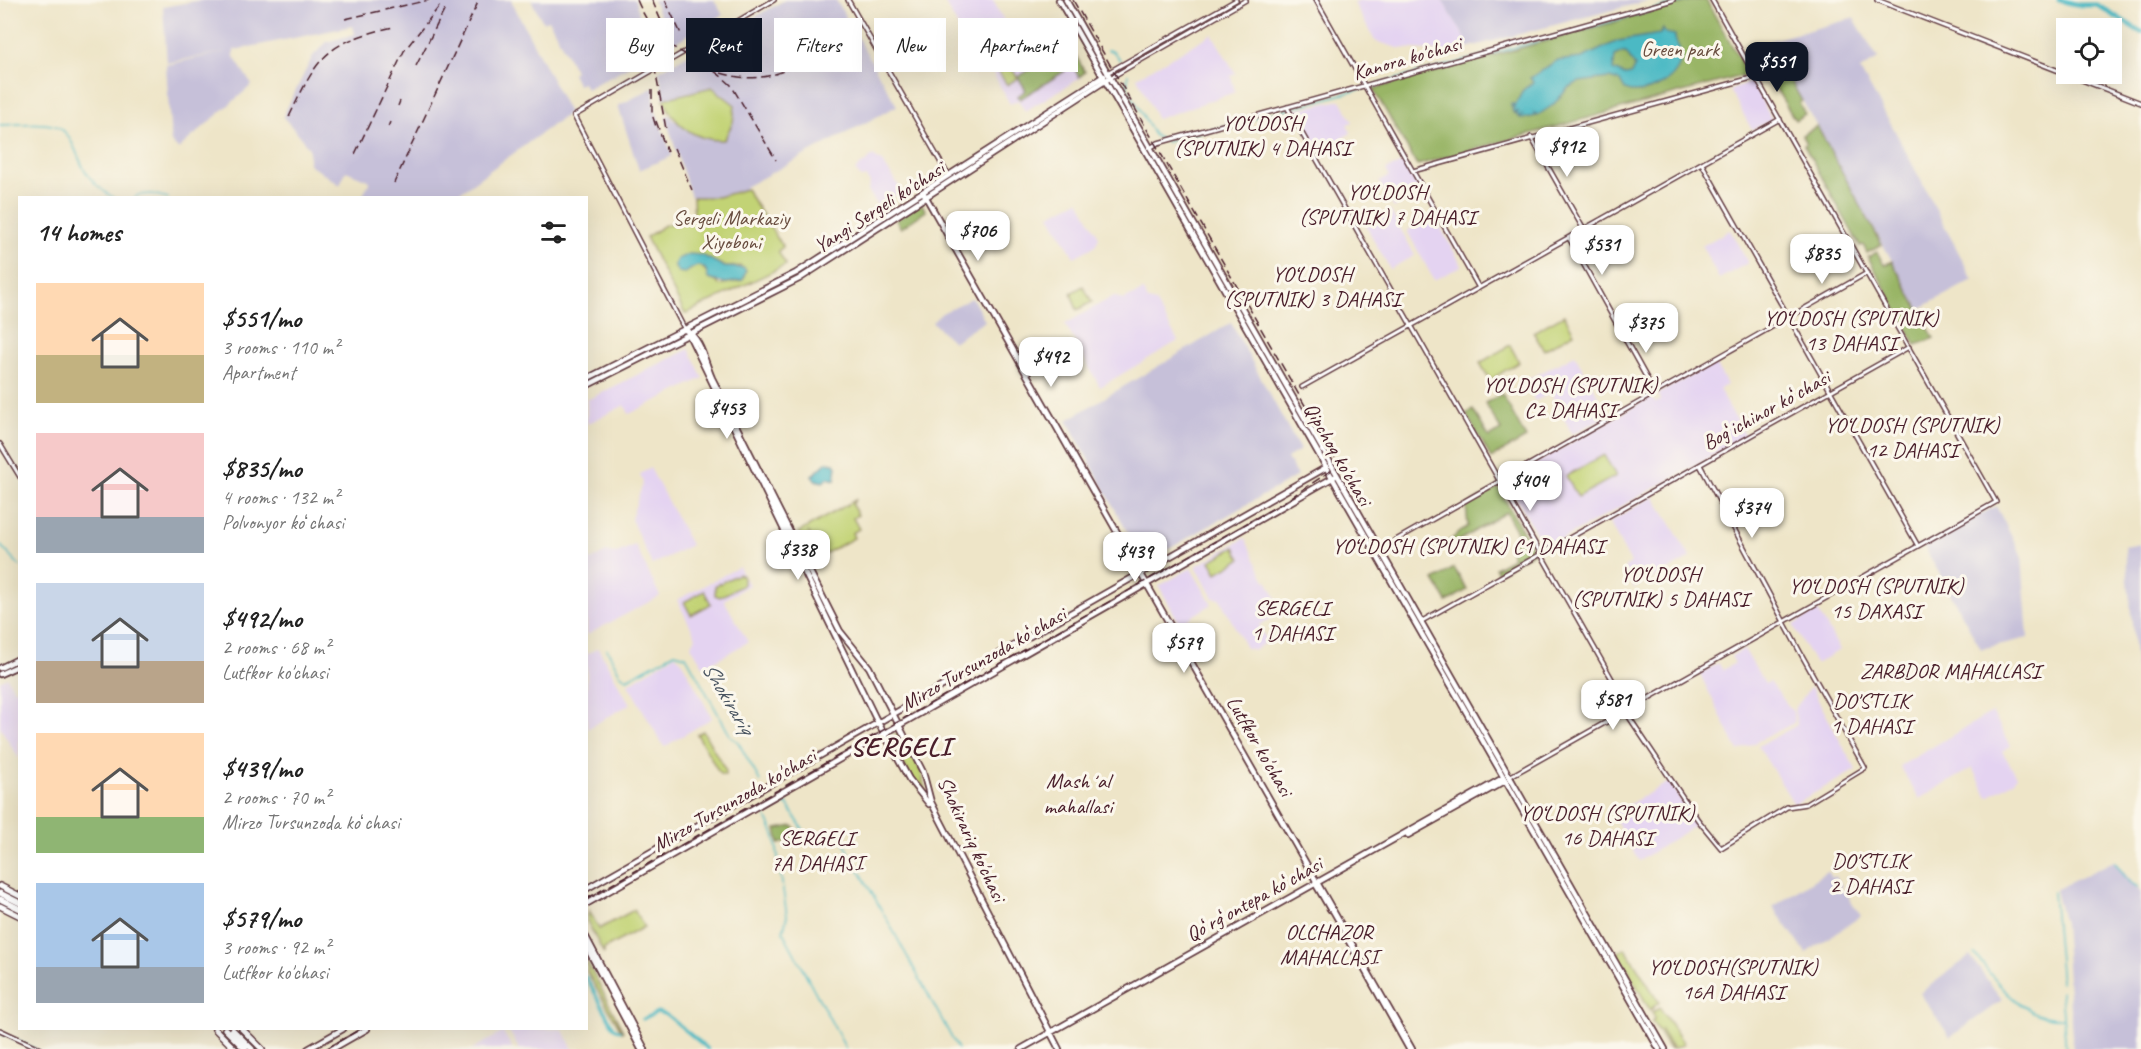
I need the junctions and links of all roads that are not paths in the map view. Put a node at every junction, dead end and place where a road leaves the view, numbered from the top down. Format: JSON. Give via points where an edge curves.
{"nodes":[{"id":1,"x":774,"y":0,"type":"edge"},
{"id":2,"x":848,"y":0,"type":"edge"},
{"id":3,"x":1059,"y":0,"type":"edge"},
{"id":4,"x":1066,"y":0,"type":"edge"},
{"id":5,"x":1236,"y":0,"type":"edge"},
{"id":6,"x":1246,"y":0,"type":"edge"},
{"id":7,"x":1316,"y":0,"type":"edge"},
{"id":8,"x":1673,"y":0,"type":"edge"},
{"id":9,"x":1712,"y":0,"type":"edge"},
{"id":10,"x":1877,"y":0,"type":"edge"},
{"id":11,"x":1073,"y":18,"type":"joint"},
{"id":12,"x":1197,"y":22,"type":"junction"},
{"id":13,"x":1200,"y":26,"type":"junction"},
{"id":14,"x":1078,"y":27,"type":"edge"},
{"id":15,"x":1119,"y":67,"type":"junction"},
{"id":16,"x":1122,"y":71,"type":"junction"},
{"id":17,"x":1106,"y":77,"type":"junction"},
{"id":18,"x":1755,"y":77,"type":"junction"},
{"id":19,"x":1365,"y":88,"type":"junction"},
{"id":20,"x":2141,"y":103,"type":"edge"},
{"id":21,"x":1289,"y":109,"type":"junction"},
{"id":22,"x":1780,"y":119,"type":"junction"},
{"id":23,"x":1532,"y":137,"type":"junction"},
{"id":24,"x":1142,"y":139,"type":"junction"},
{"id":25,"x":1150,"y":148,"type":"junction"},
{"id":26,"x":1702,"y":164,"type":"junction"},
{"id":27,"x":1413,"y":171,"type":"junction"},
{"id":28,"x":950,"y":178,"type":"junction"},
{"id":29,"x":925,"y":195,"type":"junction"},
{"id":30,"x":1584,"y":230,"type":"junction"},
{"id":31,"x":1569,"y":238,"type":"junction"},
{"id":32,"x":1867,"y":273,"type":"junction"},
{"id":33,"x":1220,"y":275,"type":"junction"},
{"id":34,"x":1479,"y":288,"type":"junction"},
{"id":35,"x":1788,"y":317,"type":"junction"},
{"id":36,"x":1411,"y":326,"type":"junction"},
{"id":37,"x":685,"y":330,"type":"junction"},
{"id":38,"x":691,"y":334,"type":"junction"},
{"id":39,"x":1909,"y":347,"type":"junction"},
{"id":40,"x":600,"y":376,"type":"junction"},
{"id":41,"x":588,"y":379,"type":"edge"},
{"id":42,"x":588,"y":385,"type":"edge"},
{"id":43,"x":1302,"y":387,"type":"dead end"},
{"id":44,"x":1830,"y":391,"type":"junction"},
{"id":45,"x":1655,"y":393,"type":"junction"},
{"id":46,"x":0,"y":444,"type":"edge"},
{"id":47,"x":1699,"y":465,"type":"junction"},
{"id":48,"x":1328,"y":466,"type":"junction"},
{"id":49,"x":18,"y":474,"type":"edge"},
{"id":50,"x":1335,"y":477,"type":"junction"},
{"id":51,"x":1500,"y":481,"type":"junction"},
{"id":52,"x":1218,"y":529,"type":"junction"},
{"id":53,"x":788,"y":531,"type":"junction"},
{"id":54,"x":1224,"y":540,"type":"junction"},
{"id":55,"x":1374,"y":545,"type":"junction"},
{"id":56,"x":1918,"y":546,"type":"junction"},
{"id":57,"x":1379,"y":550,"type":"junction"},
{"id":58,"x":1541,"y":554,"type":"junction"},
{"id":59,"x":1162,"y":561,"type":"junction"},
{"id":60,"x":1168,"y":572,"type":"junction"},
{"id":61,"x":1141,"y":573,"type":"junction"},
{"id":62,"x":1147,"y":584,"type":"junction"},
{"id":63,"x":1119,"y":585,"type":"junction"},
{"id":64,"x":1126,"y":596,"type":"junction"},
{"id":65,"x":1785,"y":621,"type":"junction"},
{"id":66,"x":1421,"y":622,"type":"junction"},
{"id":67,"x":992,"y":657,"type":"junction"},
{"id":68,"x":18,"y":659,"type":"edge"},
{"id":69,"x":18,"y":666,"type":"edge"},
{"id":70,"x":0,"y":668,"type":"edge"},
{"id":71,"x":999,"y":669,"type":"junction"},
{"id":72,"x":0,"y":674,"type":"edge"},
{"id":73,"x":1453,"y":685,"type":"junction"},
{"id":74,"x":1627,"y":710,"type":"junction"},
{"id":75,"x":894,"y":715,"type":"junction"},
{"id":76,"x":879,"y":723,"type":"junction"},
{"id":77,"x":899,"y":726,"type":"junction"},
{"id":78,"x":885,"y":733,"type":"junction"},
{"id":79,"x":811,"y":763,"type":"junction"},
{"id":80,"x":815,"y":773,"type":"junction"},
{"id":81,"x":1506,"y":779,"type":"junction"},
{"id":82,"x":691,"y":831,"type":"junction"},
{"id":83,"x":696,"y":841,"type":"junction"},
{"id":84,"x":1318,"y":884,"type":"junction"},
{"id":85,"x":0,"y":886,"type":"edge"},
{"id":86,"x":588,"y":888,"type":"edge"},
{"id":87,"x":0,"y":893,"type":"edge"},
{"id":88,"x":18,"y":895,"type":"edge"},
{"id":89,"x":0,"y":899,"type":"edge"},
{"id":90,"x":18,"y":902,"type":"edge"},
{"id":91,"x":588,"y":903,"type":"edge"},
{"id":92,"x":0,"y":906,"type":"edge"},
{"id":93,"x":18,"y":908,"type":"edge"},
{"id":94,"x":18,"y":915,"type":"edge"},
{"id":95,"x":588,"y":941,"type":"edge"},
{"id":96,"x":588,"y":950,"type":"edge"},
{"id":97,"x":1616,"y":970,"type":"junction"},
{"id":98,"x":0,"y":1030,"type":"edge"},
{"id":99,"x":216,"y":1030,"type":"edge"},
{"id":100,"x":243,"y":1030,"type":"edge"},
{"id":101,"x":342,"y":1030,"type":"edge"},
{"id":102,"x":365,"y":1030,"type":"edge"},
{"id":103,"x":232,"y":1031,"type":"edge"},
{"id":104,"x":1050,"y":1034,"type":"junction"},
{"id":105,"x":244,"y":1048,"type":"edge"},
{"id":106,"x":41,"y":1049,"type":"edge"},
{"id":107,"x":235,"y":1049,"type":"edge"},
{"id":108,"x":252,"y":1049,"type":"edge"},
{"id":109,"x":262,"y":1049,"type":"edge"},
{"id":110,"x":308,"y":1049,"type":"edge"},
{"id":111,"x":332,"y":1049,"type":"edge"},
{"id":112,"x":643,"y":1049,"type":"edge"},
{"id":113,"x":1021,"y":1049,"type":"edge"},
{"id":114,"x":1026,"y":1049,"type":"edge"},
{"id":115,"x":1058,"y":1049,"type":"edge"},
{"id":116,"x":1410,"y":1049,"type":"edge"},
{"id":117,"x":1659,"y":1049,"type":"edge"},
{"id":118,"x":1665,"y":1049,"type":"edge"}],
"edges":[{"from":1,"to":37,"type":"street","via":[[574,116]]},
{"from":2,"to":28,"type":"street"},
{"from":3,"to":11,"type":"main road","name":"Qipchoq ko'chasi"},
{"from":4,"to":11,"type":"main road","name":"Qipchoq ko'chasi"},
{"from":5,"to":12,"type":"street"},
{"from":6,"to":13,"type":"street"},
{"from":7,"to":19,"type":"street"},
{"from":8,"to":19,"type":"street","name":"Kanora ko'chasi"},
{"from":9,"to":18,"type":"street"},
{"from":10,"to":20,"type":"street"},
{"from":12,"to":13,"type":"street"},
{"from":12,"to":15,"type":"street"},
{"from":13,"to":16,"type":"street"},
{"from":14,"to":17,"type":"main road","name":"Qipchoq ko'chasi"},
{"from":15,"to":16,"type":"street"},
{"from":15,"to":17,"type":"street"},
{"from":16,"to":17,"type":"street"},
{"from":17,"to":24,"type":"main road","name":"Qipchoq ko'chasi"},
{"from":17,"to":28,"type":"main road","name":"Yangi Sergeli ko'chasi"},
{"from":18,"to":22,"type":"street"},
{"from":18,"to":23,"type":"street"},
{"from":19,"to":21,"type":"street","name":"Kanora ko'chasi"},
{"from":19,"to":27,"type":"street"},
{"from":21,"to":25,"type":"street","name":"Kanora ko'chasi"},
{"from":21,"to":36,"type":"street"},
{"from":22,"to":26,"type":"street"},
{"from":22,"to":32,"type":"street"},
{"from":23,"to":27,"type":"street"},
{"from":23,"to":30,"type":"street"},
{"from":24,"to":25,"type":"main road","name":"Qipchoq ko'chasi"},
{"from":24,"to":33,"type":"main road","name":"Qipchoq ko'chasi"},
{"from":25,"to":33,"type":"main road","name":"Qipchoq ko'chasi"},
{"from":26,"to":30,"type":"street"},
{"from":26,"to":35,"type":"street"},
{"from":27,"to":34,"type":"street"},
{"from":28,"to":29,"type":"main road","name":"Yangi Sergeli ko'chasi"},
{"from":29,"to":37,"type":"main road","name":"Yangi Sergeli ko'chasi","via":[[796,273]]},
{"from":29,"to":38,"type":"main road","name":"Yangi Sergeli ko'chasi","via":[[799,279]]},
{"from":29,"to":61,"type":"main road","name":"Lutfkor ko'chasi"},
{"from":30,"to":31,"type":"street"},
{"from":31,"to":34,"type":"street"},
{"from":31,"to":45,"type":"street"},
{"from":32,"to":35,"type":"street"},
{"from":32,"to":39,"type":"street"},
{"from":33,"to":48,"type":"main road","name":"Qipchoq ko'chasi"},
{"from":34,"to":36,"type":"street"},
{"from":35,"to":44,"type":"street"},
{"from":35,"to":45,"type":"street"},
{"from":36,"to":43,"type":"street"},
{"from":36,"to":51,"type":"street"},
{"from":37,"to":38,"type":"main road"},
{"from":37,"to":40,"type":"main road","name":"Yangi Sergeli ko'chasi"},
{"from":38,"to":40,"type":"main road","name":"Yangi Sergeli ko'chasi"},
{"from":38,"to":53,"type":"main road","name":"Shokirariq ko'chasi","via":[[707,377]]},
{"from":39,"to":44,"type":"street","name":"Bogʻichinor koʻchasi"},
{"from":39,"to":56,"type":"street","name":"Qoʻrgʻontepa koʻchasi","via":[[1996,502]]},
{"from":40,"to":41,"type":"main road","name":"Yangi Sergeli ko'chasi"},
{"from":40,"to":42,"type":"main road","name":"Yangi Sergeli ko'chasi"},
{"from":44,"to":47,"type":"street","name":"Bogʻichinor koʻchasi"},
{"from":44,"to":56,"type":"street"},
{"from":45,"to":51,"type":"street"},
{"from":46,"to":49,"type":"street"},
{"from":47,"to":58,"type":"street","name":"Bogʻichinor koʻchasi"},
{"from":47,"to":65,"type":"street"},
{"from":48,"to":50,"type":"main road","name":"Qipchoq ko'chasi"},
{"from":48,"to":52,"type":"main road","name":"Mirzo Tursunzoda koʻchasi"},
{"from":50,"to":54,"type":"main road","name":"Mirzo Tursunzoda koʻchasi"},
{"from":50,"to":55,"type":"main road","name":"Qipchoq ko'chasi"},
{"from":51,"to":57,"type":"street"},
{"from":51,"to":58,"type":"street"},
{"from":52,"to":54,"type":"main road"},
{"from":52,"to":59,"type":"main road","name":"Mirzo Tursunzoda koʻchasi"},
{"from":53,"to":75,"type":"main road","name":"Shokirariq ko'chasi","via":[[840,631],[869,668]]},
{"from":53,"to":76,"type":"main road","name":"Shokirariq ko'chasi"},
{"from":54,"to":60,"type":"main road","name":"Mirzo Tursunzoda koʻchasi"},
{"from":55,"to":57,"type":"main road","name":"Qipchoq ko'chasi"},
{"from":55,"to":73,"type":"main road","name":"Qipchoq ko'chasi"},
{"from":56,"to":65,"type":"street","name":"Qoʻrgʻontepa koʻchasi"},
{"from":57,"to":66,"type":"main road","name":"Qipchoq ko'chasi"},
{"from":58,"to":66,"type":"street","name":"Bogʻichinor koʻchasi"},
{"from":58,"to":74,"type":"street"},
{"from":59,"to":60,"type":"main road","via":[[1162,568]]},
{"from":59,"to":61,"type":"main road","name":"Mirzo Tursunzoda koʻchasi"},
{"from":60,"to":62,"type":"main road","name":"Mirzo Tursunzoda koʻchasi"},
{"from":61,"to":62,"type":"main road","name":"Lutfkor ko'chasi"},
{"from":61,"to":63,"type":"main road","name":"Mirzo Tursunzoda koʻchasi"},
{"from":62,"to":64,"type":"main road","name":"Mirzo Tursunzoda koʻchasi"},
{"from":62,"to":84,"type":"main road","name":"Lutfkor ko'chasi"},
{"from":63,"to":64,"type":"main road"},
{"from":63,"to":67,"type":"main road","name":"Mirzo Tursunzoda koʻchasi"},
{"from":64,"to":71,"type":"main road","name":"Mirzo Tursunzoda koʻchasi"},
{"from":65,"to":74,"type":"street","name":"Qoʻrgʻontepa koʻchasi"},
{"from":65,"to":74,"type":"street","via":[[1865,768],[1806,804],[1787,807],[1721,848]]},
{"from":66,"to":73,"type":"main road","name":"Qipchoq ko'chasi"},
{"from":67,"to":71,"type":"main road","via":[[992,663]]},
{"from":67,"to":75,"type":"main road","name":"Mirzo Tursunzoda koʻchasi"},
{"from":68,"to":70,"type":"main road"},
{"from":69,"to":72,"type":"main road"},
{"from":71,"to":77,"type":"main road","name":"Mirzo Tursunzoda koʻchasi"},
{"from":73,"to":81,"type":"main road","name":"Qipchoq ko'chasi"},
{"from":74,"to":81,"type":"street","name":"Qoʻrgʻontepa koʻchasi"},
{"from":75,"to":76,"type":"main road","name":"Mirzo Tursunzoda ko'chasi"},
{"from":75,"to":77,"type":"main road","name":"Shokirariq ko'chasi"},
{"from":76,"to":78,"type":"main road","name":"Shokirariq ko'chasi"},
{"from":76,"to":79,"type":"main road","name":"Mirzo Tursunzoda ko'chasi"},
{"from":77,"to":78,"type":"main road","name":"Mirzo Tursunzoda ko'chasi"},
{"from":77,"to":104,"type":"main road","name":"Shokirariq ko'chasi","via":[[923,772],[931,802]]},
{"from":78,"to":80,"type":"main road","name":"Mirzo Tursunzoda ko'chasi"},
{"from":78,"to":104,"type":"main road","name":"Shokirariq ko'chasi","via":[[909,779],[929,803]]},
{"from":79,"to":80,"type":"main road"},
{"from":79,"to":82,"type":"main road","name":"Mirzo Tursunzoda ko'chasi"},
{"from":80,"to":83,"type":"main road","name":"Mirzo Tursunzoda ko'chasi"},
{"from":81,"to":84,"type":"main road","name":"Qoʻrgʻontepa koʻchasi"},
{"from":81,"to":97,"type":"main road","name":"Qipchoq ko'chasi"},
{"from":82,"to":83,"type":"main road","via":[[691,838]]},
{"from":82,"to":86,"type":"main road","name":"Mirzo Tursunzoda ko'chasi"},
{"from":83,"to":91,"type":"main road","name":"Mirzo Tursunzoda ko'chasi"},
{"from":84,"to":104,"type":"main road","name":"Qoʻrgʻontepa koʻchasi"},
{"from":84,"to":116,"type":"main road","name":"Lutfkor ko'chasi"},
{"from":85,"to":88,"type":"highway"},
{"from":87,"to":90,"type":"highway"},
{"from":89,"to":93,"type":"highway"},
{"from":92,"to":94,"type":"highway"},
{"from":95,"to":112,"type":"main road"},
{"from":96,"to":112,"type":"main road"},
{"from":97,"to":117,"type":"main road","name":"Qipchoq ko'chasi"},
{"from":97,"to":118,"type":"main road","name":"Qipchoq ko'chasi"},
{"from":98,"to":106,"type":"street"},
{"from":99,"to":107,"type":"highway"},
{"from":100,"to":109,"type":"highway"},
{"from":101,"to":110,"type":"main road"},
{"from":102,"to":111,"type":"main road"},
{"from":103,"to":105,"type":"highway"},
{"from":103,"to":108,"type":"highway"},
{"from":104,"to":113,"type":"main road","name":"Qoʻrgʻontepa koʻchasi"},
{"from":104,"to":114,"type":"main road","name":"Qoʻrgʻontepa koʻchasi"},
{"from":104,"to":115,"type":"main road","name":"Shokirariq ko'chasi"}]}
